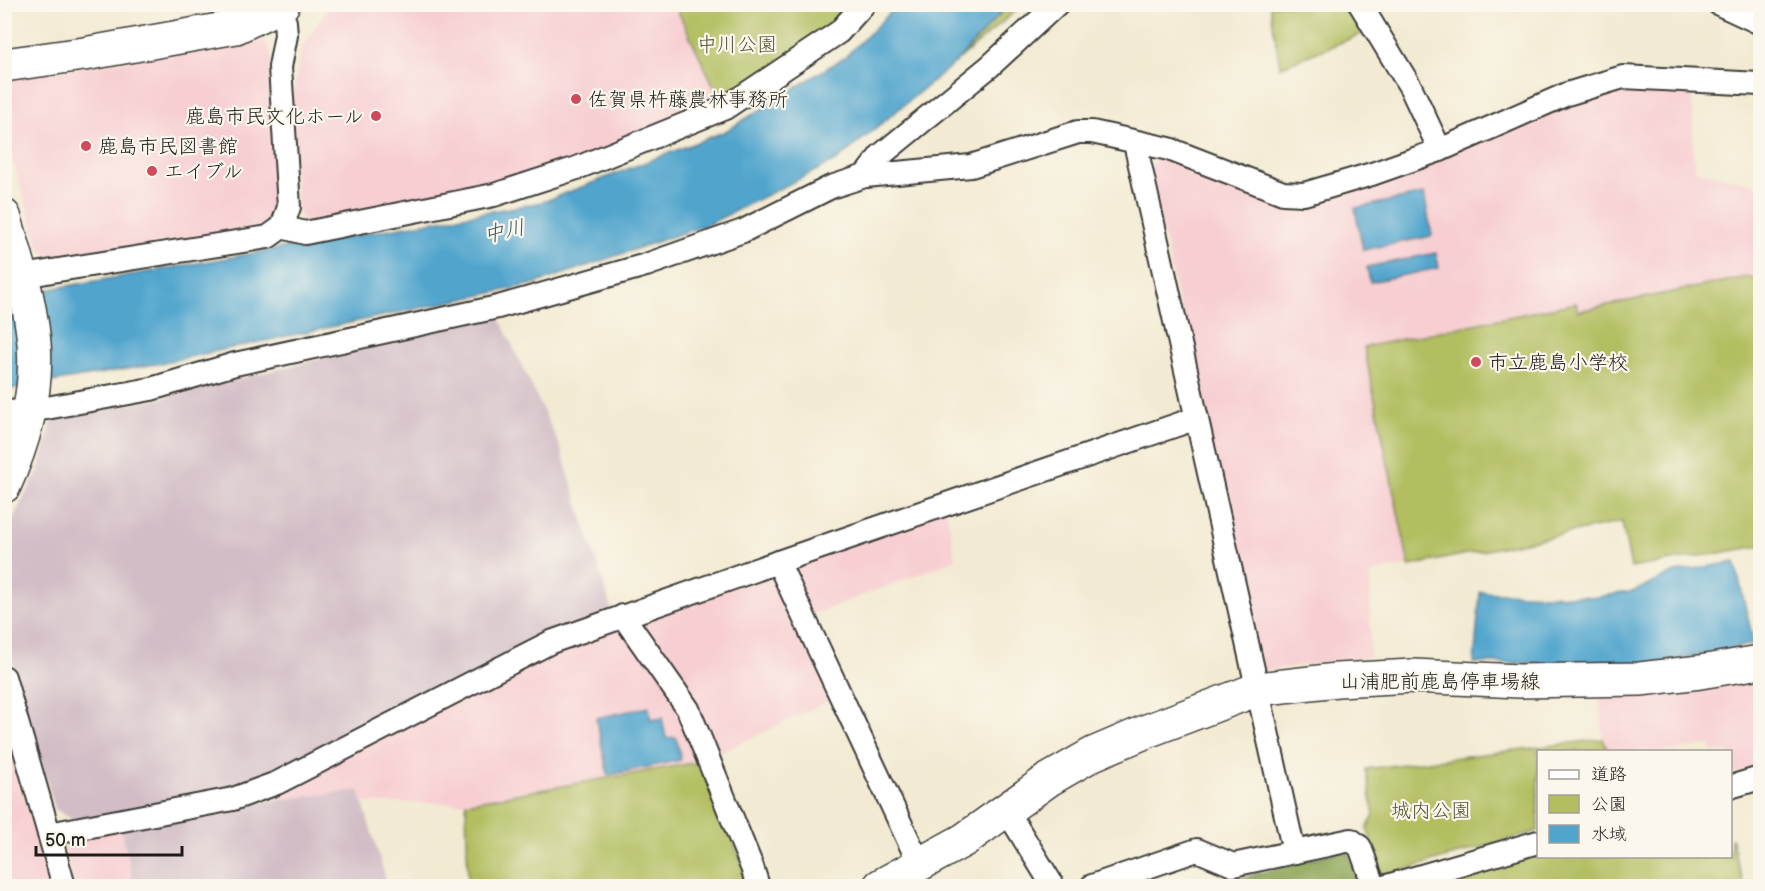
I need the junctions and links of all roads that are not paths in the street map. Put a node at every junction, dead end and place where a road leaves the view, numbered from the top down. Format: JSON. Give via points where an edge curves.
{"nodes":[{"id":1,"x":864,"y":4,"type":"edge"},
{"id":2,"x":1056,"y":4,"type":"edge"},
{"id":3,"x":1360,"y":4,"type":"edge"},
{"id":4,"x":1719,"y":4,"type":"edge"},
{"id":5,"x":280,"y":6,"type":"edge"},
{"id":6,"x":1761,"y":23,"type":"edge"},
{"id":7,"x":4,"y":65,"type":"edge"},
{"id":8,"x":1761,"y":84,"type":"edge"},
{"id":9,"x":1135,"y":143,"type":"junction"},
{"id":10,"x":1440,"y":150,"type":"junction"},
{"id":11,"x":865,"y":176,"type":"junction"},
{"id":12,"x":4,"y":216,"type":"edge"},
{"id":13,"x":282,"y":227,"type":"junction"},
{"id":14,"x":17,"y":281,"type":"edge"},
{"id":15,"x":22,"y":408,"type":"edge"},
{"id":16,"x":1197,"y":418,"type":"junction"},
{"id":17,"x":4,"y":486,"type":"edge"},
{"id":18,"x":778,"y":562,"type":"junction"},
{"id":19,"x":623,"y":616,"type":"junction"},
{"id":20,"x":1761,"y":662,"type":"edge"},
{"id":21,"x":4,"y":677,"type":"edge"},
{"id":22,"x":1258,"y":689,"type":"junction"},
{"id":23,"x":1761,"y":778,"type":"edge"},
{"id":24,"x":1732,"y":787,"type":"edge"},
{"id":25,"x":1007,"y":810,"type":"junction"},
{"id":26,"x":49,"y":834,"type":"junction"},
{"id":27,"x":1537,"y":843,"type":"edge"},
{"id":28,"x":1293,"y":852,"type":"junction"},
{"id":29,"x":920,"y":865,"type":"junction"},
{"id":30,"x":64,"y":886,"type":"edge"},
{"id":31,"x":758,"y":886,"type":"edge"},
{"id":32,"x":880,"y":886,"type":"edge"},
{"id":33,"x":1053,"y":886,"type":"edge"},
{"id":34,"x":1092,"y":886,"type":"edge"},
{"id":35,"x":1374,"y":886,"type":"edge"},
{"id":36,"x":1387,"y":886,"type":"edge"}],
"edges":[{"from":1,"to":13,"type":"street","via":[[840,32],[725,108],[577,168],[494,195],[305,233]]},
{"from":2,"to":11,"type":"street","via":[[990,66],[881,155]]},
{"from":3,"to":10,"type":"street","via":[[1411,88]]},
{"from":4,"to":6,"type":"street"},
{"from":5,"to":7,"type":"main road","via":[[236,27]]},
{"from":5,"to":13,"type":"street","via":[[286,35],[280,67],[289,207]]},
{"from":8,"to":10,"type":"street","via":[[1623,77],[1567,94]]},
{"from":9,"to":10,"type":"street","via":[[1169,149],[1283,193],[1304,194]]},
{"from":9,"to":11,"type":"street","via":[[1078,132],[971,166]]},
{"from":9,"to":16,"type":"street"},
{"from":11,"to":15,"type":"street","via":[[831,187],[743,231],[498,307],[235,364],[151,389]]},
{"from":12,"to":14,"type":"main road"},
{"from":13,"to":14,"type":"street","via":[[268,237]]},
{"from":14,"to":15,"type":"main road","via":[[34,344]]},
{"from":15,"to":17,"type":"main road","via":[[15,463]]},
{"from":16,"to":18,"type":"street"},
{"from":16,"to":22,"type":"street"},
{"from":18,"to":19,"type":"street"},
{"from":18,"to":29,"type":"street"},
{"from":19,"to":26,"type":"street","via":[[551,642],[277,783],[233,799]]},
{"from":19,"to":31,"type":"street","via":[[688,709]]},
{"from":20,"to":22,"type":"main road","name":"山浦肥前鹿島停車場線","via":[[1640,679],[1519,681],[1413,676]]},
{"from":21,"to":26,"type":"street"},
{"from":22,"to":25,"type":"main road","name":"山浦肥前鹿島停車場線","via":[[1093,754]]},
{"from":22,"to":28,"type":"street"},
{"from":23,"to":24,"type":"street"},
{"from":25,"to":29,"type":"main road","name":"山浦肥前鹿島停車場線"},
{"from":25,"to":33,"type":"street"},
{"from":26,"to":30,"type":"street"},
{"from":27,"to":36,"type":"street"},
{"from":28,"to":34,"type":"street","via":[[1233,865],[1197,850]]},
{"from":28,"to":35,"type":"street","via":[[1352,840],[1360,847]]},
{"from":29,"to":32,"type":"main road","name":"山浦肥前鹿島停車場線"}]}
